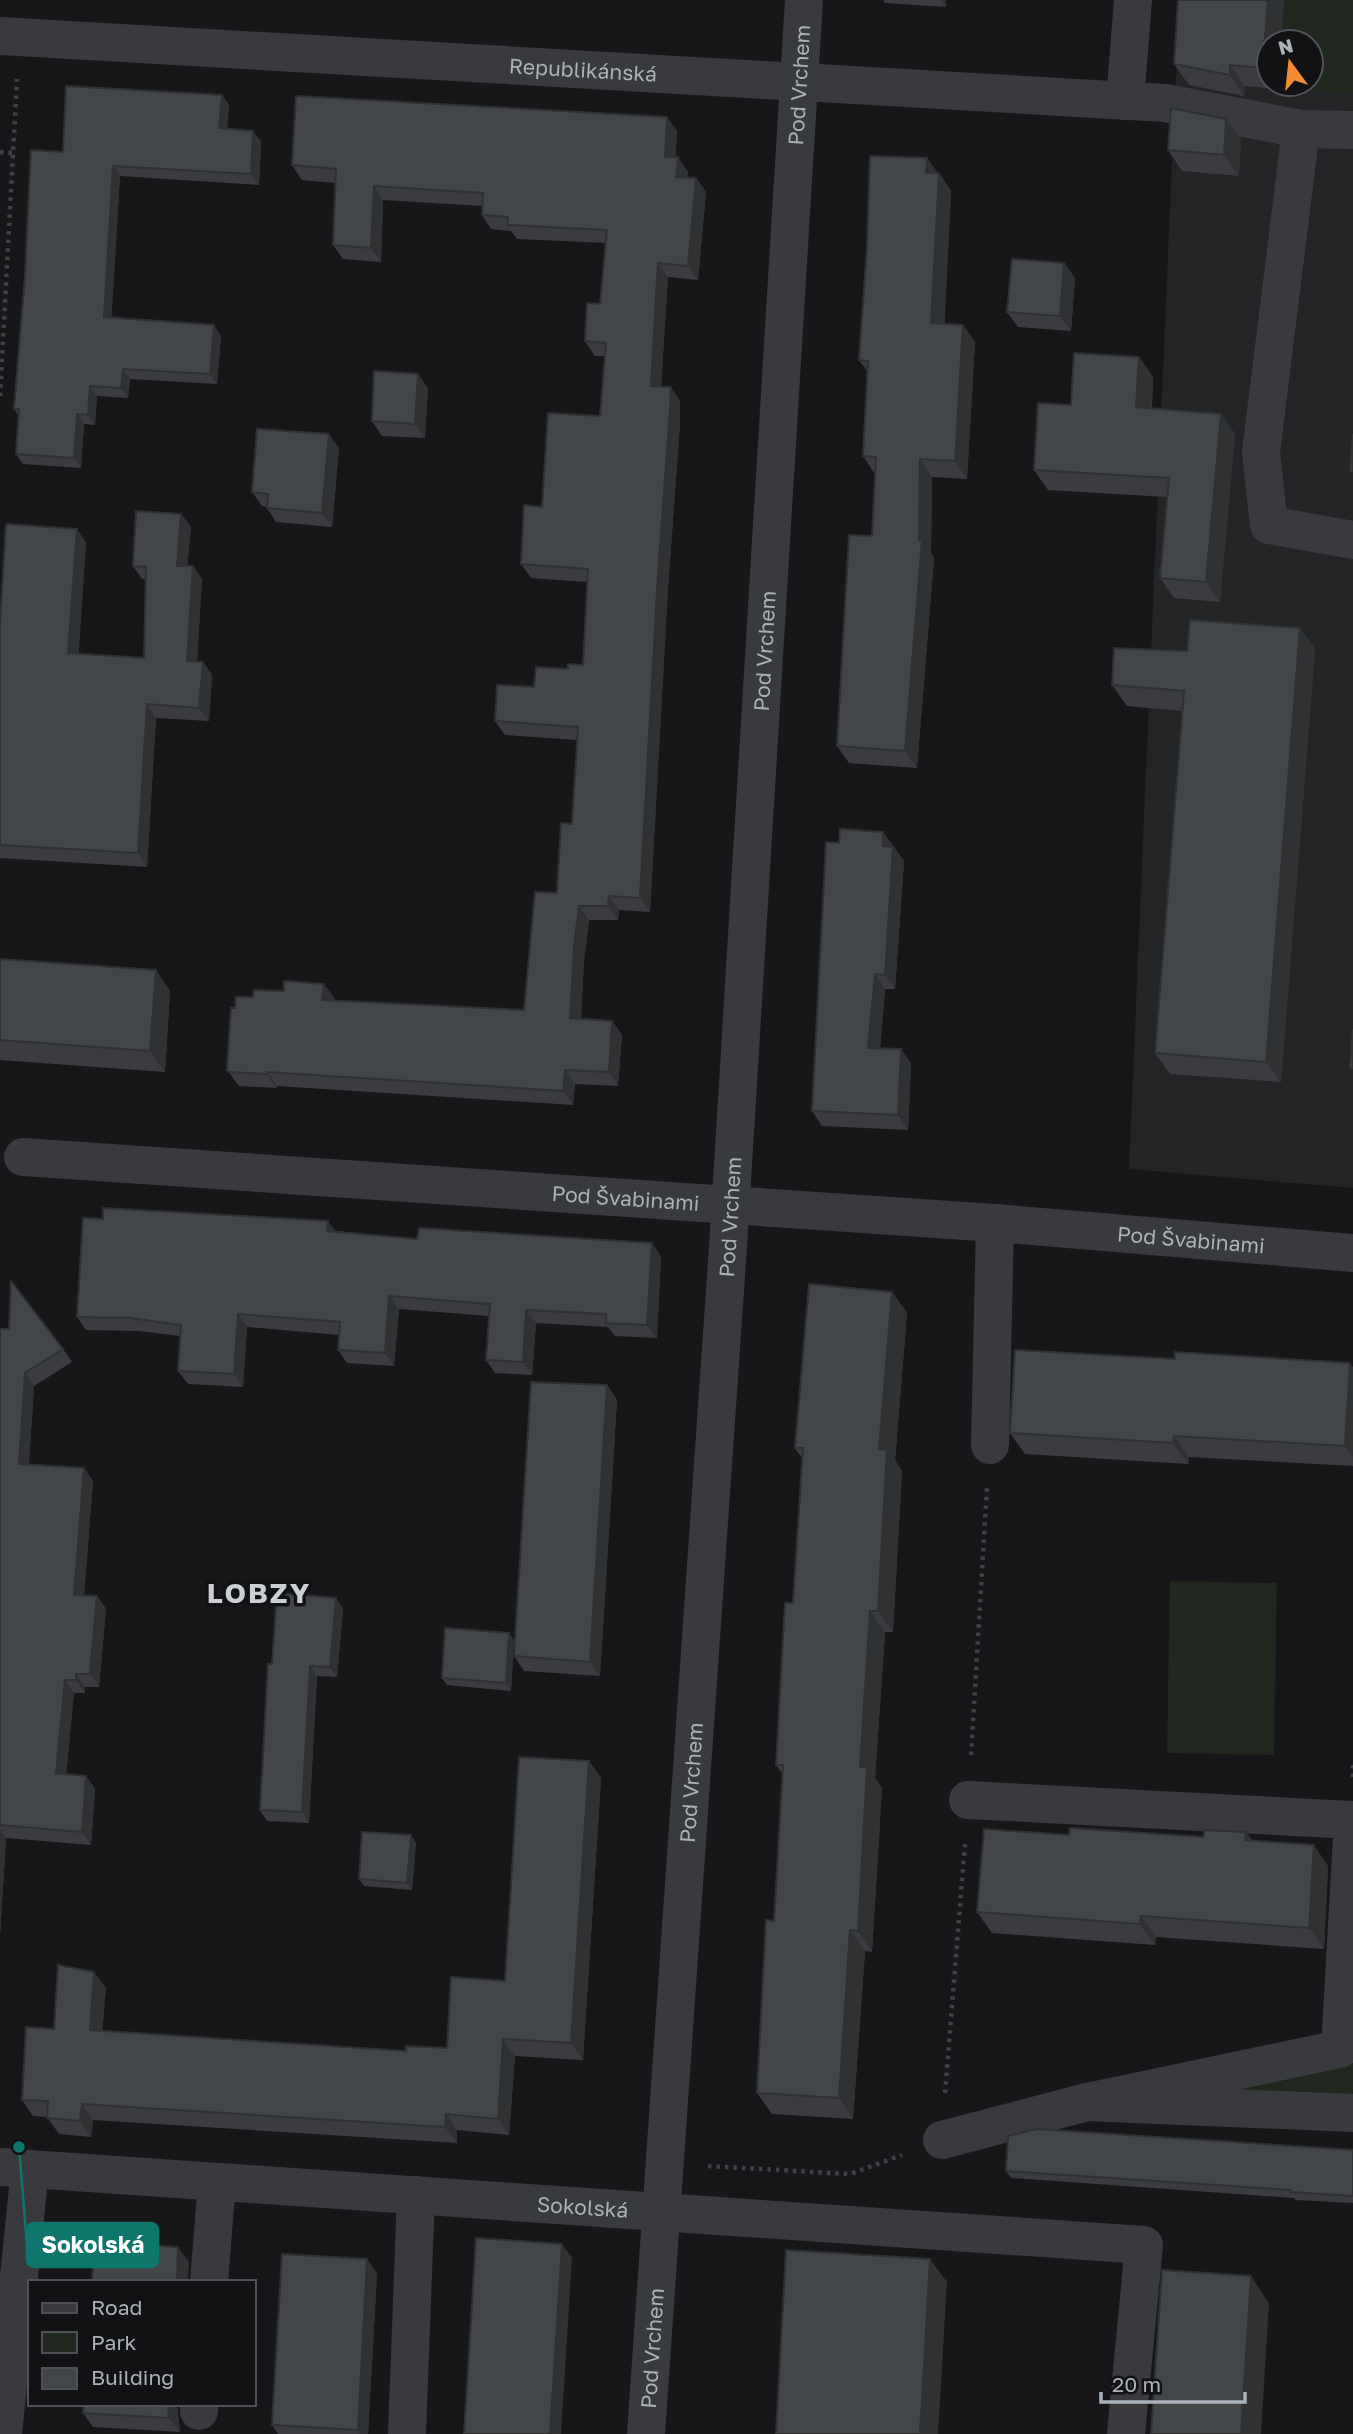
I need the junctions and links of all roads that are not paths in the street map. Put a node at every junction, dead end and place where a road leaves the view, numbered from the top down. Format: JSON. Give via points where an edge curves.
{"nodes":[{"id":1,"x":804,"y":0,"type":"edge"},
{"id":2,"x":1133,"y":0,"type":"edge"},
{"id":3,"x":10,"y":36,"type":"edge"},
{"id":4,"x":799,"y":82,"type":"junction"},
{"id":5,"x":1125,"y":101,"type":"junction"},
{"id":6,"x":1301,"y":129,"type":"junction"},
{"id":7,"x":1353,"y":130,"type":"edge"},
{"id":8,"x":1353,"y":540,"type":"edge"},
{"id":9,"x":23,"y":1157,"type":"dead end"},
{"id":10,"x":730,"y":1205,"type":"junction"},
{"id":11,"x":995,"y":1223,"type":"junction"},
{"id":12,"x":1353,"y":1252,"type":"edge"},
{"id":13,"x":990,"y":1446,"type":"road end"},
{"id":14,"x":968,"y":1800,"type":"road end"},
{"id":15,"x":1087,"y":2102,"type":"junction"},
{"id":16,"x":1353,"y":2113,"type":"edge"},
{"id":17,"x":942,"y":2140,"type":"road end"},
{"id":18,"x":15,"y":2168,"type":"edge"},
{"id":19,"x":217,"y":2182,"type":"junction"},
{"id":20,"x":416,"y":2195,"type":"junction"},
{"id":21,"x":662,"y":2212,"type":"junction"},
{"id":22,"x":209,"y":2280,"type":"edge"},
{"id":23,"x":407,"y":2433,"type":"edge"},
{"id":24,"x":3,"y":2434,"type":"edge"},
{"id":25,"x":646,"y":2434,"type":"edge"},
{"id":26,"x":1126,"y":2434,"type":"edge"}],
"edges":[{"from":1,"to":4,"type":"street","name":"Pod Vrchem"},
{"from":2,"to":5,"type":"street"},
{"from":3,"to":4,"type":"street","name":"Republikánská"},
{"from":4,"to":5,"type":"street","name":"Republikánská"},
{"from":4,"to":10,"type":"street","name":"Pod Vrchem"},
{"from":5,"to":6,"type":"street","name":"Republikánská","via":[[1166,103]]},
{"from":6,"to":7,"type":"street","name":"Republikánská"},
{"from":6,"to":8,"type":"street","via":[[1261,452],[1269,526]]},
{"from":9,"to":10,"type":"street","name":"Pod Švabinami"},
{"from":10,"to":11,"type":"street","name":"Pod Švabinami"},
{"from":10,"to":21,"type":"street","name":"Pod Vrchem"},
{"from":11,"to":12,"type":"street","name":"Pod Švabinami"},
{"from":11,"to":13,"type":"street"},
{"from":14,"to":15,"type":"street","via":[[1353,1820],[1340,2049]]},
{"from":15,"to":16,"type":"street"},
{"from":15,"to":17,"type":"street"},
{"from":18,"to":19,"type":"street","name":"Sokolská"},
{"from":18,"to":24,"type":"street"},
{"from":19,"to":20,"type":"street","name":"Sokolská"},
{"from":19,"to":22,"type":"street"},
{"from":20,"to":21,"type":"street","name":"Sokolská"},
{"from":20,"to":23,"type":"street"},
{"from":21,"to":25,"type":"street","name":"Pod Vrchem"},
{"from":21,"to":26,"type":"street","name":"Sokolská","via":[[1144,2245]]}]}
